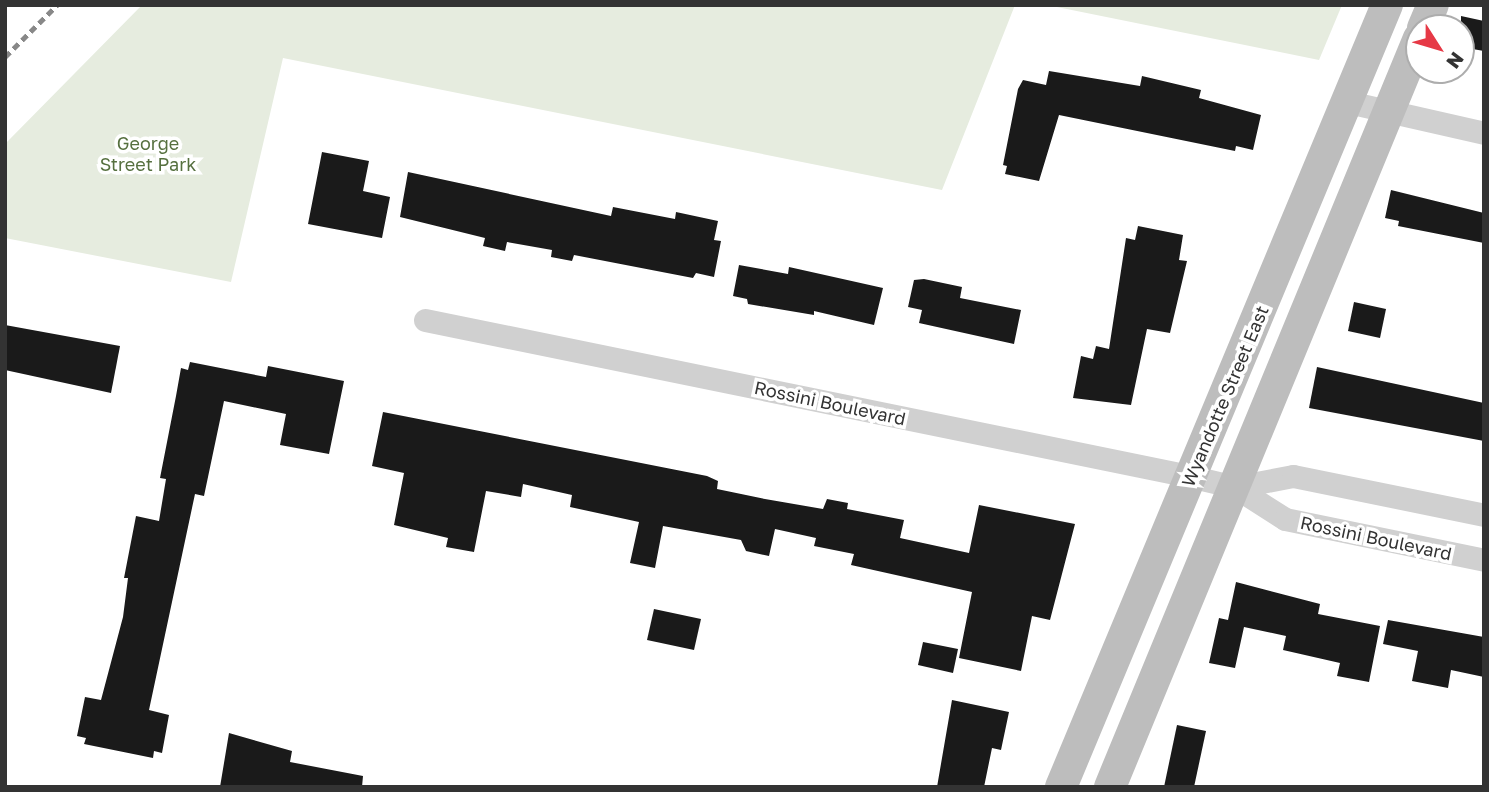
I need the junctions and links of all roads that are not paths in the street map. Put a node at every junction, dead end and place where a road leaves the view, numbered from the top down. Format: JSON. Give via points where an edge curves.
{"nodes":[{"id":1,"x":1387,"y":5,"type":"edge"},
{"id":2,"x":1405,"y":71,"type":"edge"},
{"id":3,"x":1348,"y":102,"type":"junction"},
{"id":4,"x":1387,"y":113,"type":"junction"},
{"id":5,"x":1484,"y":134,"type":"edge"},
{"id":6,"x":425,"y":320,"type":"dead end"},
{"id":7,"x":1189,"y":476,"type":"junction"},
{"id":8,"x":1235,"y":487,"type":"junction"},
{"id":9,"x":1484,"y":515,"type":"edge"},
{"id":10,"x":1484,"y":560,"type":"edge"},
{"id":11,"x":1061,"y":787,"type":"edge"},
{"id":12,"x":1110,"y":787,"type":"edge"}],
"edges":[{"from":1,"to":3,"type":"main road","name":"Wyandotte Street East"},
{"from":2,"to":4,"type":"main road"},
{"from":3,"to":4,"type":"street"},
{"from":3,"to":7,"type":"main road","name":"Wyandotte Street East"},
{"from":4,"to":5,"type":"street"},
{"from":4,"to":8,"type":"main road"},
{"from":6,"to":7,"type":"street","name":"Rossini Boulevard"},
{"from":7,"to":8,"type":"street","name":"Rossini Boulevard"},
{"from":7,"to":11,"type":"main road","name":"Wyandotte Street East"},
{"from":8,"to":9,"type":"street","name":"Rossini Boulevard","via":[[1293,476]]},
{"from":8,"to":10,"type":"street","name":"Rossini Boulevard","via":[[1285,519]]},
{"from":8,"to":12,"type":"main road"}]}
